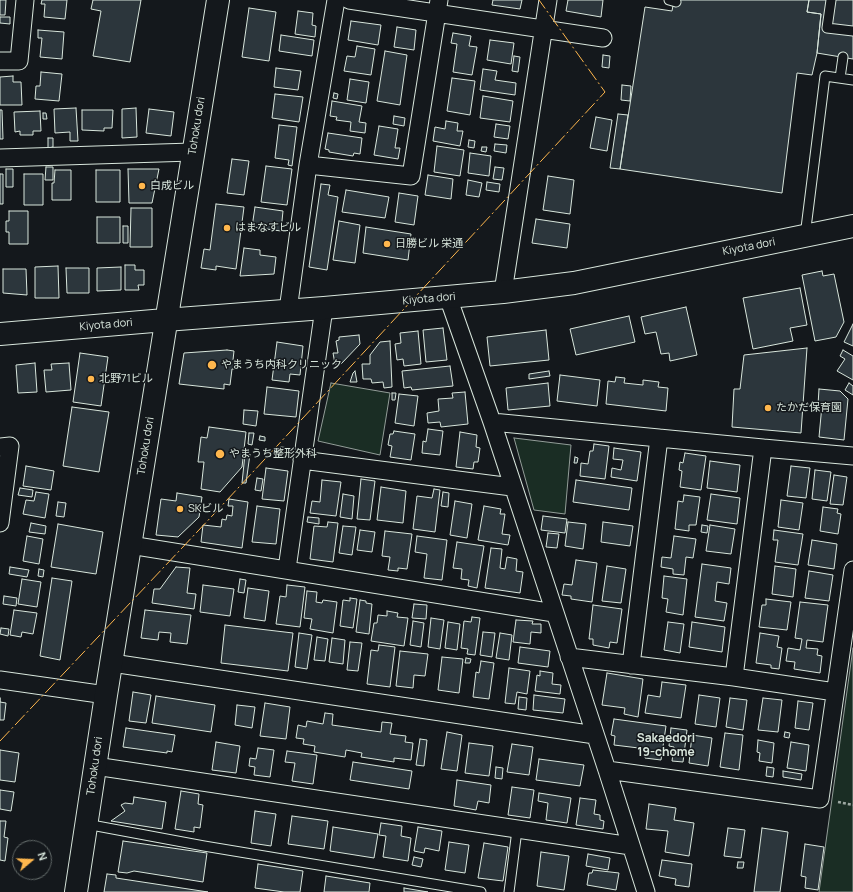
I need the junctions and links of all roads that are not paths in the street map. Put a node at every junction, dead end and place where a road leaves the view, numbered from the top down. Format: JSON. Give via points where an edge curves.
{"nodes":[{"id":1,"x":25,"y":0,"type":"edge"},
{"id":2,"x":218,"y":0,"type":"edge"},
{"id":3,"x":336,"y":0,"type":"edge"},
{"id":4,"x":349,"y":0,"type":"edge"},
{"id":5,"x":548,"y":0,"type":"edge"},
{"id":6,"x":831,"y":0,"type":"edge"},
{"id":7,"x":437,"y":7,"type":"edge"},
{"id":8,"x":543,"y":30,"type":"junction"},
{"id":9,"x":853,"y":31,"type":"edge"},
{"id":10,"x":603,"y":38,"type":"dead end"},
{"id":11,"x":843,"y":57,"type":"dead end"},
{"id":12,"x":0,"y":61,"type":"edge"},
{"id":13,"x":840,"y":78,"type":"junction"},
{"id":14,"x":853,"y":80,"type":"edge"},
{"id":15,"x":192,"y":152,"type":"junction"},
{"id":16,"x":0,"y":158,"type":"edge"},
{"id":17,"x":308,"y":166,"type":"junction"},
{"id":18,"x":853,"y":226,"type":"edge"},
{"id":19,"x":805,"y":236,"type":"junction"},
{"id":20,"x":503,"y":292,"type":"junction"},
{"id":21,"x":448,"y":297,"type":"junction"},
{"id":22,"x":324,"y":308,"type":"junction"},
{"id":23,"x":286,"y":311,"type":"junction"},
{"id":24,"x":165,"y":320,"type":"junction"},
{"id":25,"x":0,"y":334,"type":"edge"},
{"id":26,"x":492,"y":422,"type":"junction"},
{"id":27,"x":659,"y":438,"type":"junction"},
{"id":28,"x":0,"y":447,"type":"edge"},
{"id":29,"x":763,"y":448,"type":"junction"},
{"id":30,"x":853,"y":456,"type":"edge"},
{"id":31,"x":302,"y":460,"type":"junction"},
{"id":32,"x":512,"y":487,"type":"junction"},
{"id":33,"x":0,"y":523,"type":"edge"},
{"id":34,"x":130,"y":545,"type":"junction"},
{"id":35,"x":286,"y":569,"type":"junction"},
{"id":36,"x":853,"y":570,"type":"edge"},
{"id":37,"x":554,"y":613,"type":"junction"},
{"id":38,"x":569,"y":657,"type":"junction"},
{"id":39,"x":112,"y":663,"type":"junction"},
{"id":40,"x":632,"y":665,"type":"junction"},
{"id":41,"x":734,"y":677,"type":"junction"},
{"id":42,"x":0,"y":680,"type":"edge"},
{"id":43,"x":835,"y":692,"type":"junction"},
{"id":44,"x":106,"y":695,"type":"junction"},
{"id":45,"x":595,"y":735,"type":"junction"},
{"id":46,"x":95,"y":766,"type":"junction"},
{"id":47,"x":607,"y":770,"type":"junction"},
{"id":48,"x":86,"y":824,"type":"junction"},
{"id":49,"x":517,"y":830,"type":"junction"},
{"id":50,"x":631,"y":846,"type":"junction"},
{"id":51,"x":76,"y":892,"type":"edge"},
{"id":52,"x":481,"y":892,"type":"edge"},
{"id":53,"x":509,"y":892,"type":"edge"},
{"id":54,"x":646,"y":892,"type":"edge"}],
"edges":[{"from":1,"to":12,"type":"street","via":[[19,61]]},
{"from":2,"to":15,"type":"street","name":"Tohoku dori"},
{"from":3,"to":17,"type":"street"},
{"from":4,"to":7,"type":"street"},
{"from":5,"to":8,"type":"street"},
{"from":6,"to":9,"type":"lane","via":[[827,28]]},
{"from":7,"to":8,"type":"street"},
{"from":7,"to":17,"type":"street","via":[[411,176]]},
{"from":8,"to":10,"type":"street"},
{"from":8,"to":20,"type":"street"},
{"from":11,"to":13,"type":"lane"},
{"from":13,"to":14,"type":"lane"},
{"from":13,"to":19,"type":"lane","via":[[826,76]]},
{"from":15,"to":16,"type":"street"},
{"from":15,"to":24,"type":"street","name":"Tohoku dori"},
{"from":17,"to":23,"type":"street"},
{"from":18,"to":19,"type":"street","name":"Kiyota dori"},
{"from":19,"to":20,"type":"street","name":"Kiyota dori","via":[[574,283]]},
{"from":20,"to":21,"type":"street","name":"Kiyota dori"},
{"from":21,"to":22,"type":"street","name":"Kiyota dori"},
{"from":21,"to":26,"type":"street"},
{"from":22,"to":23,"type":"street","name":"Kiyota dori"},
{"from":22,"to":31,"type":"street"},
{"from":23,"to":24,"type":"street","name":"Kiyota dori"},
{"from":24,"to":25,"type":"street","name":"Kiyota dori"},
{"from":24,"to":34,"type":"street","name":"Tohoku dori"},
{"from":26,"to":27,"type":"street"},
{"from":26,"to":32,"type":"street"},
{"from":27,"to":29,"type":"street"},
{"from":27,"to":40,"type":"street"},
{"from":28,"to":33,"type":"street","via":[[10,446]]},
{"from":29,"to":30,"type":"street"},
{"from":29,"to":41,"type":"street"},
{"from":31,"to":32,"type":"street"},
{"from":31,"to":35,"type":"street"},
{"from":32,"to":37,"type":"street"},
{"from":34,"to":35,"type":"street"},
{"from":34,"to":39,"type":"street","name":"Tohoku dori"},
{"from":35,"to":37,"type":"street"},
{"from":36,"to":43,"type":"street"},
{"from":37,"to":38,"type":"street"},
{"from":38,"to":40,"type":"street"},
{"from":38,"to":45,"type":"street"},
{"from":39,"to":44,"type":"street","name":"Tohoku dori"},
{"from":39,"to":45,"type":"street"},
{"from":40,"to":41,"type":"street"},
{"from":41,"to":43,"type":"street"},
{"from":42,"to":44,"type":"street"},
{"from":43,"to":47,"type":"street","via":[[820,799]]},
{"from":44,"to":46,"type":"street","name":"Tohoku dori"},
{"from":45,"to":47,"type":"street"},
{"from":46,"to":48,"type":"street","name":"Tohoku dori"},
{"from":46,"to":49,"type":"street"},
{"from":47,"to":50,"type":"street"},
{"from":48,"to":51,"type":"street","name":"Tohoku dori"},
{"from":48,"to":52,"type":"lane"},
{"from":49,"to":50,"type":"street"},
{"from":49,"to":53,"type":"lane"},
{"from":50,"to":54,"type":"street"}]}
